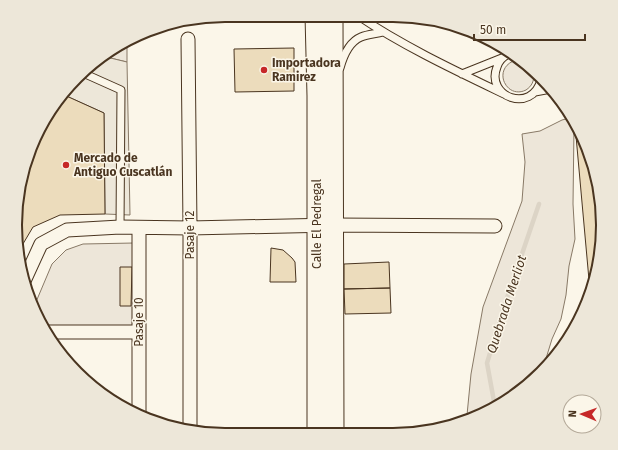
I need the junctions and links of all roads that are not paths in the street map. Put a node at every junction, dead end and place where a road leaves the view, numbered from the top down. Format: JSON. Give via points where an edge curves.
{"nodes":[{"id":1,"x":315,"y":22,"type":"edge"},
{"id":2,"x":333,"y":22,"type":"edge"},
{"id":3,"x":368,"y":22,"type":"edge"},
{"id":4,"x":383,"y":32,"type":"junction"},
{"id":5,"x":188,"y":39,"type":"dead end"},
{"id":6,"x":506,"y":56,"type":"edge"},
{"id":7,"x":502,"y":58,"type":"junction"},
{"id":8,"x":462,"y":74,"type":"junction"},
{"id":9,"x":88,"y":75,"type":"edge"},
{"id":10,"x":540,"y":84,"type":"edge"},
{"id":11,"x":333,"y":88,"type":"junction"},
{"id":12,"x":545,"y":90,"type":"edge"},
{"id":13,"x":534,"y":92,"type":"junction"},
{"id":14,"x":504,"y":94,"type":"junction"},
{"id":15,"x":325,"y":225,"type":"junction"},
{"id":16,"x":495,"y":226,"type":"dead end"},
{"id":17,"x":120,"y":228,"type":"junction"},
{"id":18,"x":139,"y":228,"type":"junction"},
{"id":19,"x":190,"y":228,"type":"junction"},
{"id":20,"x":28,"y":273,"type":"edge"},
{"id":21,"x":52,"y":332,"type":"edge"},
{"id":22,"x":139,"y":332,"type":"junction"},
{"id":23,"x":139,"y":409,"type":"edge"},
{"id":24,"x":190,"y":425,"type":"edge"},
{"id":25,"x":317,"y":428,"type":"edge"},
{"id":26,"x":334,"y":428,"type":"edge"}],
"edges":[{"from":1,"to":15,"type":"main road","name":"Calle El Pedregal"},
{"from":2,"to":11,"type":"main road","name":"Calle El Pedregal"},
{"from":3,"to":4,"type":"lane"},
{"from":4,"to":8,"type":"lane"},
{"from":4,"to":11,"type":"lane","via":[[361,37],[351,45],[342,60]]},
{"from":5,"to":19,"type":"street","name":"Pasaje 12"},
{"from":6,"to":7,"type":"lane"},
{"from":7,"to":8,"type":"lane"},
{"from":7,"to":14,"type":"lane","via":[[496,68],[495,77]]},
{"from":8,"to":14,"type":"lane"},
{"from":9,"to":17,"type":"lane","via":[[121,90]]},
{"from":10,"to":13,"type":"lane"},
{"from":11,"to":15,"type":"main road","name":"Calle El Pedregal"},
{"from":12,"to":13,"type":"lane"},
{"from":13,"to":14,"type":"lane","via":[[517,99]]},
{"from":15,"to":16,"type":"street"},
{"from":15,"to":19,"type":"street"},
{"from":15,"to":25,"type":"main road","name":"Calle El Pedregal"},
{"from":15,"to":26,"type":"main road","name":"Calle El Pedregal"},
{"from":17,"to":18,"type":"street"},
{"from":17,"to":20,"type":"street","via":[[67,230],[41,244]]},
{"from":18,"to":19,"type":"street"},
{"from":18,"to":22,"type":"street","name":"Pasaje 10"},
{"from":19,"to":24,"type":"street","name":"Pasaje 12"},
{"from":21,"to":22,"type":"street"},
{"from":22,"to":23,"type":"street","name":"Pasaje 10"}]}
